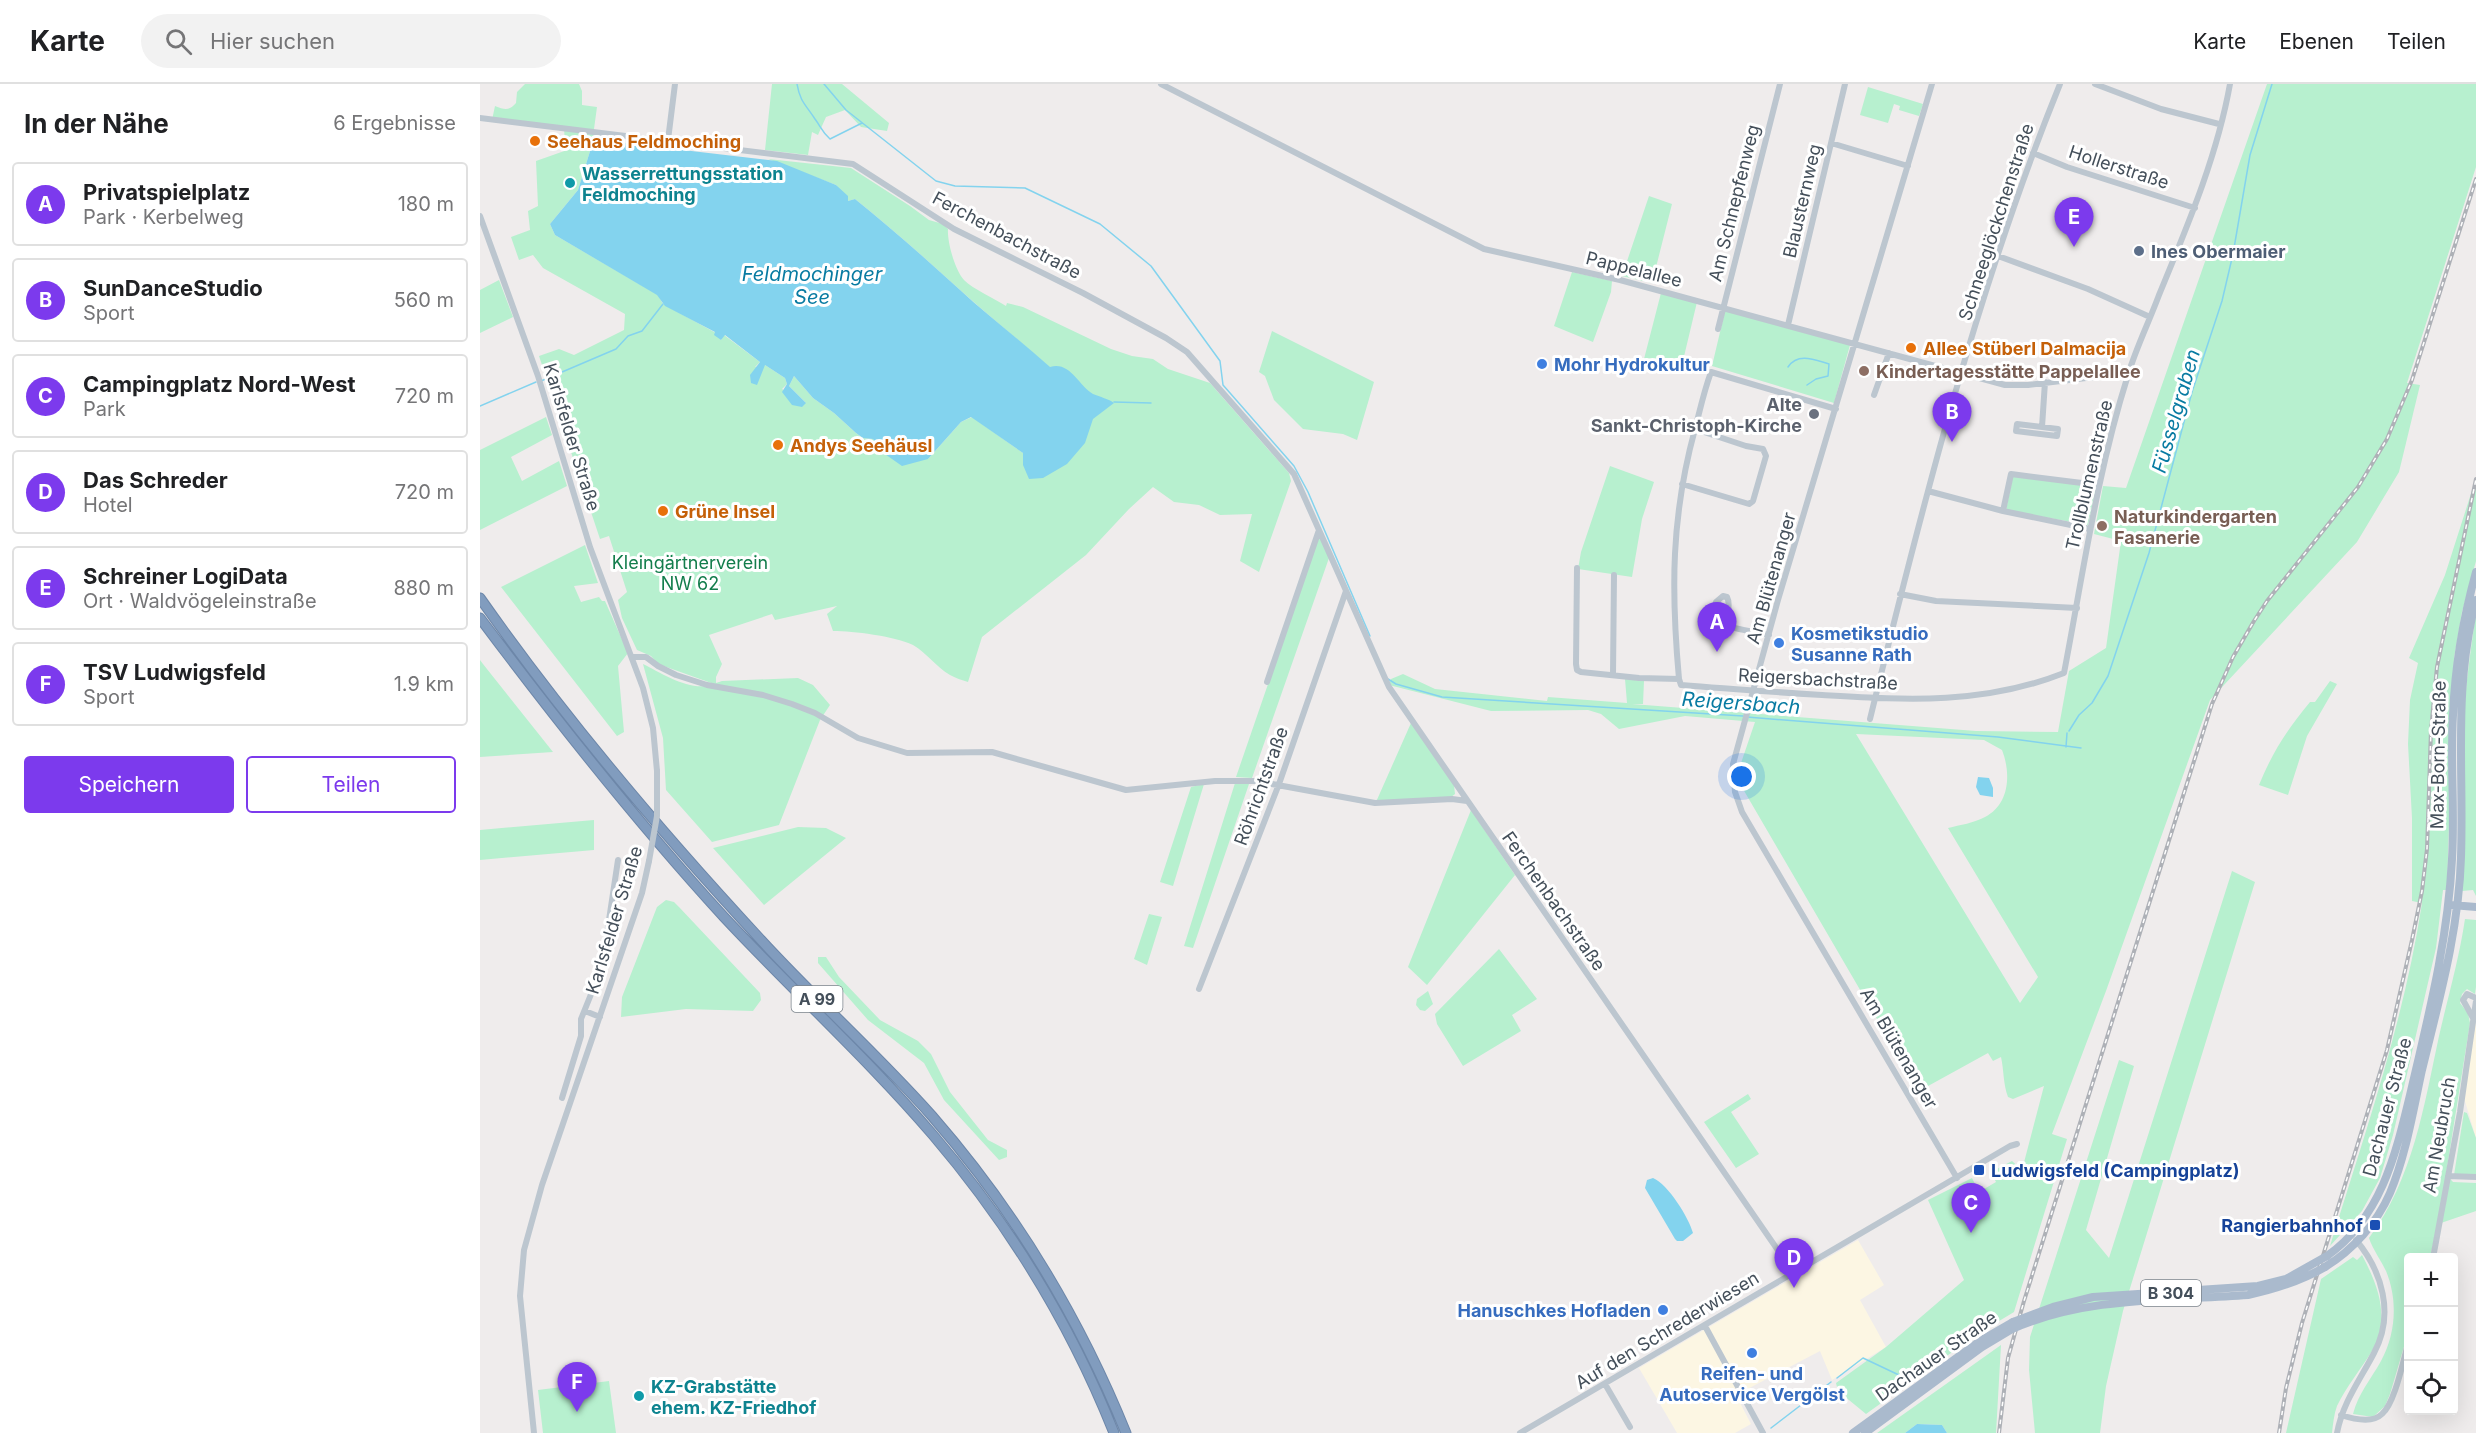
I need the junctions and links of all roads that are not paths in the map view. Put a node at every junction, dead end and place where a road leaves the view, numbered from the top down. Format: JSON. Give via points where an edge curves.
{"nodes":[{"id":1,"x":675,"y":84,"type":"edge"},
{"id":2,"x":1161,"y":84,"type":"edge"},
{"id":3,"x":1780,"y":84,"type":"edge"},
{"id":4,"x":1845,"y":84,"type":"edge"},
{"id":5,"x":1932,"y":84,"type":"edge"},
{"id":6,"x":2060,"y":84,"type":"edge"},
{"id":7,"x":2095,"y":84,"type":"edge"},
{"id":8,"x":2230,"y":84,"type":"edge"},
{"id":9,"x":480,"y":118,"type":"edge"},
{"id":10,"x":2220,"y":124,"type":"junction"},
{"id":11,"x":668,"y":140,"type":"junction"},
{"id":12,"x":1831,"y":143,"type":"junction"},
{"id":13,"x":2034,"y":153,"type":"junction"},
{"id":14,"x":1908,"y":166,"type":"junction"},
{"id":15,"x":2195,"y":208,"type":"junction"},
{"id":16,"x":480,"y":216,"type":"edge"},
{"id":17,"x":1998,"y":256,"type":"junction"},
{"id":18,"x":1723,"y":309,"type":"junction"},
{"id":19,"x":2151,"y":317,"type":"junction"},
{"id":20,"x":1788,"y":325,"type":"junction"},
{"id":21,"x":1718,"y":329,"type":"dead end"},
{"id":22,"x":1856,"y":344,"type":"junction"},
{"id":23,"x":1889,"y":353,"type":"junction"},
{"id":24,"x":1962,"y":373,"type":"junction"},
{"id":25,"x":2128,"y":373,"type":"junction"},
{"id":26,"x":2045,"y":382,"type":"junction"},
{"id":27,"x":1875,"y":395,"type":"dead end"},
{"id":28,"x":1836,"y":409,"type":"junction"},
{"id":29,"x":2042,"y":427,"type":"junction"},
{"id":30,"x":1695,"y":429,"type":"junction"},
{"id":31,"x":1682,"y":484,"type":"junction"},
{"id":32,"x":2098,"y":485,"type":"junction"},
{"id":33,"x":1928,"y":491,"type":"junction"},
{"id":34,"x":2003,"y":511,"type":"junction"},
{"id":35,"x":2090,"y":529,"type":"junction"},
{"id":36,"x":1319,"y":530,"type":"junction"},
{"id":37,"x":1577,"y":568,"type":"dead end"},
{"id":38,"x":2476,"y":572,"type":"edge"},
{"id":39,"x":1614,"y":575,"type":"dead end"},
{"id":40,"x":1346,"y":591,"type":"junction"},
{"id":41,"x":1900,"y":594,"type":"junction"},
{"id":42,"x":480,"y":598,"type":"edge"},
{"id":43,"x":2476,"y":600,"type":"edge"},
{"id":44,"x":2077,"y":608,"type":"junction"},
{"id":45,"x":480,"y":618,"type":"edge"},
{"id":46,"x":1769,"y":635,"type":"junction"},
{"id":47,"x":1718,"y":645,"type":"dead end"},
{"id":48,"x":633,"y":657,"type":"junction"},
{"id":49,"x":2064,"y":674,"type":"joint"},
{"id":50,"x":1613,"y":675,"type":"junction"},
{"id":51,"x":1679,"y":679,"type":"junction"},
{"id":52,"x":1267,"y":682,"type":"dead end"},
{"id":53,"x":1753,"y":690,"type":"junction"},
{"id":54,"x":1875,"y":698,"type":"junction"},
{"id":55,"x":1870,"y":719,"type":"dead end"},
{"id":56,"x":1280,"y":784,"type":"junction"},
{"id":57,"x":1459,"y":790,"type":"junction"},
{"id":58,"x":1455,"y":799,"type":"junction"},
{"id":59,"x":1467,"y":801,"type":"junction"},
{"id":60,"x":618,"y":860,"type":"dead end"},
{"id":61,"x":2453,"y":905,"type":"junction"},
{"id":62,"x":2476,"y":907,"type":"edge"},
{"id":63,"x":1199,"y":989,"type":"dead end"},
{"id":64,"x":2476,"y":1000,"type":"edge"},
{"id":65,"x":585,"y":1011,"type":"junction"},
{"id":66,"x":600,"y":1017,"type":"junction"},
{"id":67,"x":2474,"y":1018,"type":"junction"},
{"id":68,"x":562,"y":1098,"type":"dead end"},
{"id":69,"x":2017,"y":1144,"type":"dead end"},
{"id":70,"x":2448,"y":1176,"type":"junction"},
{"id":71,"x":2476,"y":1177,"type":"edge"},
{"id":72,"x":1957,"y":1178,"type":"junction"},
{"id":73,"x":2354,"y":1238,"type":"junction"},
{"id":74,"x":2434,"y":1253,"type":"edge"},
{"id":75,"x":1793,"y":1272,"type":"junction"},
{"id":76,"x":1705,"y":1326,"type":"junction"},
{"id":77,"x":2012,"y":1326,"type":"junction"},
{"id":78,"x":2404,"y":1359,"type":"edge"},
{"id":79,"x":1935,"y":1377,"type":"junction"},
{"id":80,"x":1605,"y":1384,"type":"junction"},
{"id":81,"x":2341,"y":1415,"type":"junction"},
{"id":82,"x":1630,"y":1427,"type":"dead end"},
{"id":83,"x":534,"y":1433,"type":"edge"},
{"id":84,"x":1114,"y":1433,"type":"edge"},
{"id":85,"x":1126,"y":1433,"type":"edge"},
{"id":86,"x":1520,"y":1433,"type":"edge"},
{"id":87,"x":1763,"y":1433,"type":"edge"},
{"id":88,"x":1853,"y":1433,"type":"edge"},
{"id":89,"x":1865,"y":1433,"type":"edge"},
{"id":90,"x":2337,"y":1433,"type":"edge"}],
"edges":[{"from":1,"to":11,"type":"street"},
{"from":2,"to":18,"type":"street","name":"Pappelallee","via":[[1484,249],[1620,280]]},
{"from":3,"to":18,"type":"street","name":"Am Schnepfenweg"},
{"from":4,"to":12,"type":"street","name":"Blausternweg"},
{"from":5,"to":14,"type":"street","name":"Am Blütenanger"},
{"from":6,"to":13,"type":"street","name":"Schneeglöckchenstraße"},
{"from":7,"to":10,"type":"street","via":[[2161,109]]},
{"from":8,"to":10,"type":"street","name":"Trollblumenstraße"},
{"from":9,"to":11,"type":"street","name":"Ferchenbachstraße"},
{"from":10,"to":15,"type":"street","name":"Trollblumenstraße"},
{"from":11,"to":36,"type":"street","name":"Ferchenbachstraße","via":[[853,164],[954,229],[1025,262],[1166,338],[1196,362],[1285,462]]},
{"from":12,"to":14,"type":"street"},
{"from":12,"to":20,"type":"street","name":"Blausternweg"},
{"from":13,"to":15,"type":"street","name":"Hollerstraße"},
{"from":13,"to":17,"type":"street","name":"Schneeglöckchenstraße"},
{"from":14,"to":22,"type":"street","name":"Am Blütenanger"},
{"from":15,"to":19,"type":"street","name":"Trollblumenstraße"},
{"from":16,"to":48,"type":"street","name":"Karlsfelder Straße","via":[[542,386],[590,547]]},
{"from":17,"to":19,"type":"street"},
{"from":17,"to":24,"type":"street","name":"Schneeglöckchenstraße"},
{"from":18,"to":20,"type":"street","name":"Pappelallee"},
{"from":18,"to":21,"type":"street","name":"Am Schnepfenweg"},
{"from":19,"to":25,"type":"street","name":"Trollblumenstraße"},
{"from":20,"to":22,"type":"street","name":"Pappelallee"},
{"from":22,"to":23,"type":"street","name":"Pappelallee"},
{"from":22,"to":28,"type":"street","name":"Am Blütenanger"},
{"from":23,"to":24,"type":"street","name":"Pappelallee"},
{"from":23,"to":27,"type":"street"},
{"from":24,"to":26,"type":"street","name":"Pappelallee","via":[[2012,385]]},
{"from":24,"to":33,"type":"street","name":"Schneeglöckchenstraße"},
{"from":25,"to":26,"type":"street","name":"Pappelallee"},
{"from":25,"to":32,"type":"street","name":"Trollblumenstraße"},
{"from":26,"to":29,"type":"street"},
{"from":28,"to":30,"type":"street","via":[[1712,372]]},
{"from":28,"to":46,"type":"street","name":"Am Blütenanger"},
{"from":29,"to":29,"type":"street","via":[[2017,424],[2016,431],[2057,436],[2058,429]]},
{"from":30,"to":31,"type":"street"},
{"from":30,"to":31,"type":"street","via":[[1763,449],[1766,456],[1749,504]]},
{"from":31,"to":51,"type":"street","via":[[1673,568]]},
{"from":32,"to":34,"type":"street","via":[[2011,474]]},
{"from":32,"to":35,"type":"street","name":"Trollblumenstraße"},
{"from":33,"to":34,"type":"street"},
{"from":33,"to":41,"type":"street","name":"Schneeglöckchenstraße"},
{"from":34,"to":35,"type":"street"},
{"from":35,"to":44,"type":"street","name":"Trollblumenstraße"},
{"from":36,"to":40,"type":"street","name":"Ferchenbachstraße"},
{"from":36,"to":52,"type":"street"},
{"from":37,"to":50,"type":"street","name":"Reigersbachstraße","via":[[1577,670]]},
{"from":38,"to":61,"type":"main road","name":"Max-Born-Straße","number":"B 304","via":[[2456,667],[2452,716]]},
{"from":39,"to":50,"type":"street"},
{"from":40,"to":56,"type":"street","name":"Röhrichtstraße"},
{"from":40,"to":57,"type":"street","name":"Ferchenbachstraße","via":[[1389,687]]},
{"from":41,"to":44,"type":"street","via":[[1936,601]]},
{"from":41,"to":54,"type":"street","name":"Schneeglöckchenstraße"},
{"from":42,"to":85,"type":"highway","number":"A 99","via":[[553,697],[702,875],[924,1108],[986,1183],[1063,1301]]},
{"from":43,"to":61,"type":"main road","name":"Max-Born-Straße","number":"B 304","via":[[2461,692],[2461,858]]},
{"from":44,"to":49,"type":"street","name":"Trollblumenstraße"},
{"from":45,"to":84,"type":"highway","number":"A 99","via":[[611,787],[684,872],[918,1118],[975,1187],[1051,1301]]},
{"from":46,"to":47,"type":"street","via":[[1724,624]]},
{"from":46,"to":53,"type":"street","name":"Am Blütenanger"},
{"from":48,"to":56,"type":"street","via":[[642,655],[676,675],[707,686],[792,704],[858,738],[907,753],[992,752],[1126,790],[1228,781]]},
{"from":48,"to":66,"type":"street","name":"Karlsfelder Straße","bridge":true,"via":[[649,708],[657,771],[657,816],[642,893]]},
{"from":49,"to":54,"type":"street","name":"Reigersbachstraße","via":[[2001,693],[1940,699]]},
{"from":50,"to":51,"type":"street","name":"Reigersbachstraße"},
{"from":51,"to":53,"type":"street","name":"Reigersbachstraße","via":[[1681,685]]},
{"from":53,"to":54,"type":"street","name":"Reigersbachstraße"},
{"from":53,"to":72,"type":"street","name":"Am Blütenanger","via":[[1732,764],[1742,812]]},
{"from":54,"to":55,"type":"street","name":"Schneeglöckchenstraße"},
{"from":56,"to":58,"type":"street","via":[[1375,803]]},
{"from":56,"to":63,"type":"street","name":"Röhrichtstraße"},
{"from":57,"to":58,"type":"street"},
{"from":57,"to":59,"type":"street","name":"Ferchenbachstraße"},
{"from":58,"to":59,"type":"street"},
{"from":59,"to":75,"type":"street","name":"Ferchenbachstraße"},
{"from":60,"to":65,"type":"street","name":"Karlsfelder Straße","via":[[602,967]]},
{"from":61,"to":62,"type":"main road"},
{"from":61,"to":73,"type":"main road","name":"Dachauer Straße","number":"B 304","via":[[2451,952],[2400,1160],[2383,1205]]},
{"from":64,"to":67,"type":"street","name":"Am Neubruch"},
{"from":64,"to":67,"type":"street","name":"Am Neubruch","via":[[2467,994],[2463,999]]},
{"from":65,"to":66,"type":"street"},
{"from":65,"to":68,"type":"street","name":"Karlsfelder Straße"},
{"from":66,"to":83,"type":"street","name":"Karlsfelder Straße","via":[[542,1185],[524,1250],[520,1296]]},
{"from":67,"to":70,"type":"street","name":"Am Neubruch"},
{"from":69,"to":72,"type":"street","name":"Auf den Schrederwiesen"},
{"from":70,"to":71,"type":"street"},
{"from":70,"to":74,"type":"street","name":"Am Neubruch"},
{"from":72,"to":75,"type":"street","name":"Auf den Schrederwiesen"},
{"from":73,"to":77,"type":"main road","name":"Dachauer Straße","number":"B 304","bridge":true,"via":[[2286,1279],[2258,1286],[2093,1297],[2054,1307]]},
{"from":73,"to":77,"type":"main road","name":"Dachauer Straße","number":"B 304","bridge":true,"via":[[2337,1260],[2325,1268],[2266,1291],[2093,1305]]},
{"from":73,"to":81,"type":"street","via":[[2380,1281],[2384,1317],[2380,1342]]},
{"from":75,"to":76,"type":"street","name":"Auf den Schrederwiesen"},
{"from":76,"to":80,"type":"street","name":"Auf den Schrederwiesen"},
{"from":76,"to":87,"type":"street"},
{"from":77,"to":79,"type":"main road","name":"Dachauer Straße","number":"B 304","via":[[1980,1341]]},
{"from":78,"to":81,"type":"street","via":[[2382,1414],[2363,1420]]},
{"from":79,"to":88,"type":"main road","name":"Dachauer Straße","number":"B 304"},
{"from":79,"to":89,"type":"main road","name":"Dachauer Straße","number":"B 304"},
{"from":80,"to":82,"type":"street"},
{"from":80,"to":86,"type":"street","name":"Auf den Schrederwiesen"},
{"from":81,"to":90,"type":"street"}]}
